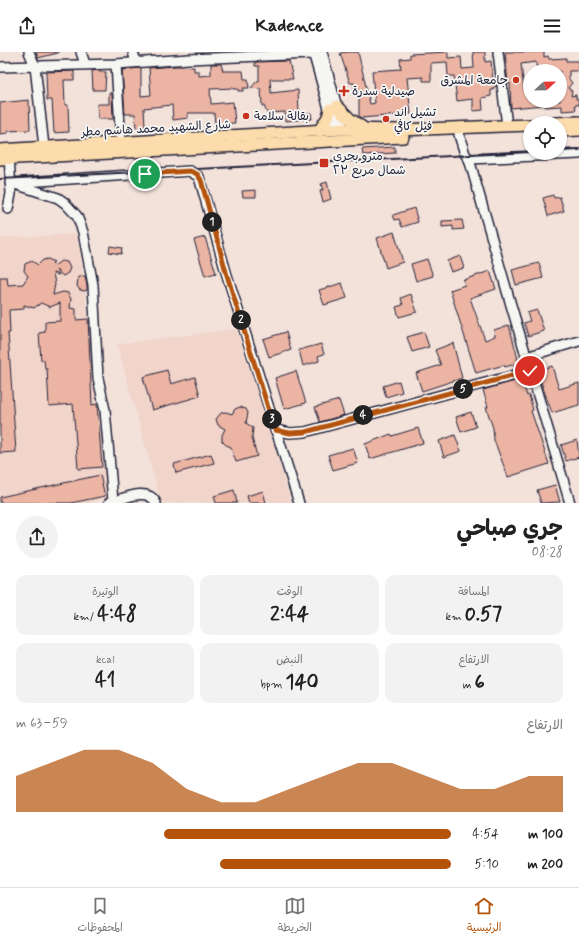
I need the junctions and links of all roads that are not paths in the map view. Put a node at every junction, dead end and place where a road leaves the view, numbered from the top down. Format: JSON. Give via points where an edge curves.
{"nodes":[{"id":1,"x":29,"y":52,"type":"edge"},
{"id":2,"x":81,"y":52,"type":"edge"},
{"id":3,"x":133,"y":52,"type":"edge"},
{"id":4,"x":498,"y":52,"type":"edge"},
{"id":5,"x":316,"y":53,"type":"edge"},
{"id":6,"x":244,"y":54,"type":"edge"},
{"id":7,"x":188,"y":55,"type":"edge"},
{"id":8,"x":136,"y":62,"type":"junction"},
{"id":9,"x":85,"y":64,"type":"junction"},
{"id":10,"x":116,"y":64,"type":"junction"},
{"id":11,"x":35,"y":66,"type":"junction"},
{"id":12,"x":0,"y":67,"type":"edge"},
{"id":13,"x":333,"y":108,"type":"junction"},
{"id":14,"x":567,"y":122,"type":"edge"},
{"id":15,"x":579,"y":122,"type":"edge"},
{"id":16,"x":523,"y":125,"type":"edge"},
{"id":17,"x":507,"y":126,"type":"junction"},
{"id":18,"x":339,"y":130,"type":"junction"},
{"id":19,"x":366,"y":130,"type":"junction"},
{"id":20,"x":579,"y":130,"type":"edge"},
{"id":21,"x":319,"y":131,"type":"junction"},
{"id":22,"x":567,"y":131,"type":"edge"},
{"id":23,"x":523,"y":132,"type":"edge"},
{"id":24,"x":459,"y":134,"type":"junction"},
{"id":25,"x":121,"y":143,"type":"junction"},
{"id":26,"x":44,"y":147,"type":"junction"},
{"id":27,"x":4,"y":154,"type":"edge"},
{"id":28,"x":579,"y":154,"type":"edge"},
{"id":29,"x":470,"y":160,"type":"junction"},
{"id":30,"x":10,"y":183,"type":"junction"},
{"id":31,"x":8,"y":209,"type":"dead end"},
{"id":32,"x":579,"y":341,"type":"edge"},
{"id":33,"x":526,"y":357,"type":"junction"},
{"id":34,"x":530,"y":371,"type":"junction"},
{"id":35,"x":275,"y":430,"type":"junction"},
{"id":36,"x":110,"y":502,"type":"edge"},
{"id":37,"x":156,"y":503,"type":"edge"},
{"id":38,"x":299,"y":503,"type":"edge"},
{"id":39,"x":570,"y":503,"type":"edge"}],
"edges":[{"from":1,"to":11,"type":"street"},
{"from":2,"to":9,"type":"street"},
{"from":3,"to":8,"type":"street"},
{"from":4,"to":17,"type":"street"},
{"from":5,"to":6,"type":"street"},
{"from":5,"to":13,"type":"street"},
{"from":6,"to":7,"type":"street"},
{"from":7,"to":8,"type":"street"},
{"from":8,"to":10,"type":"street"},
{"from":9,"to":10,"type":"street"},
{"from":9,"to":11,"type":"street"},
{"from":10,"to":25,"type":"street"},
{"from":11,"to":12,"type":"street"},
{"from":11,"to":26,"type":"street"},
{"from":13,"to":18,"type":"street"},
{"from":13,"to":19,"type":"main road"},
{"from":13,"to":21,"type":"main road"},
{"from":14,"to":15,"type":"main road"},
{"from":16,"to":17,"type":"main road","name":"شارع الشهيد محمد هاشم مطر"},
{"from":17,"to":19,"type":"main road","name":"شارع الشهيد محمد هاشم مطر"},
{"from":18,"to":19,"type":"main road","name":"شارع الشهيد محمد هاشم مطر"},
{"from":18,"to":21,"type":"main road","name":"شارع الشهيد محمد هاشم مطر"},
{"from":20,"to":22,"type":"main road"},
{"from":21,"to":25,"type":"main road","name":"شارع الشهيد محمد هاشم مطر"},
{"from":23,"to":24,"type":"main road","name":"شارع الشهيد محمد هاشم مطر"},
{"from":24,"to":27,"type":"main road","name":"شارع الشهيد محمد هاشم مطر"},
{"from":24,"to":29,"type":"street","via":[[465,154]]},
{"from":25,"to":26,"type":"main road","name":"شارع الشهيد محمد هاشم مطر"},
{"from":26,"to":27,"type":"main road","name":"شارع الشهيد محمد هاشم مطر"},
{"from":27,"to":30,"type":"street"},
{"from":28,"to":29,"type":"street"},
{"from":29,"to":33,"type":"street"},
{"from":30,"to":31,"type":"street"},
{"from":30,"to":35,"type":"street","via":[[190,171],[197,174]]},
{"from":30,"to":36,"type":"street","via":[[58,198],[72,209],[81,224],[93,286],[98,378],[105,410]]},
{"from":32,"to":33,"type":"street"},
{"from":33,"to":34,"type":"street"},
{"from":34,"to":35,"type":"street","via":[[305,432]]},
{"from":34,"to":39,"type":"street"},
{"from":35,"to":38,"type":"street"},
{"from":36,"to":37,"type":"street","via":[[144,494],[151,496]]}]}
